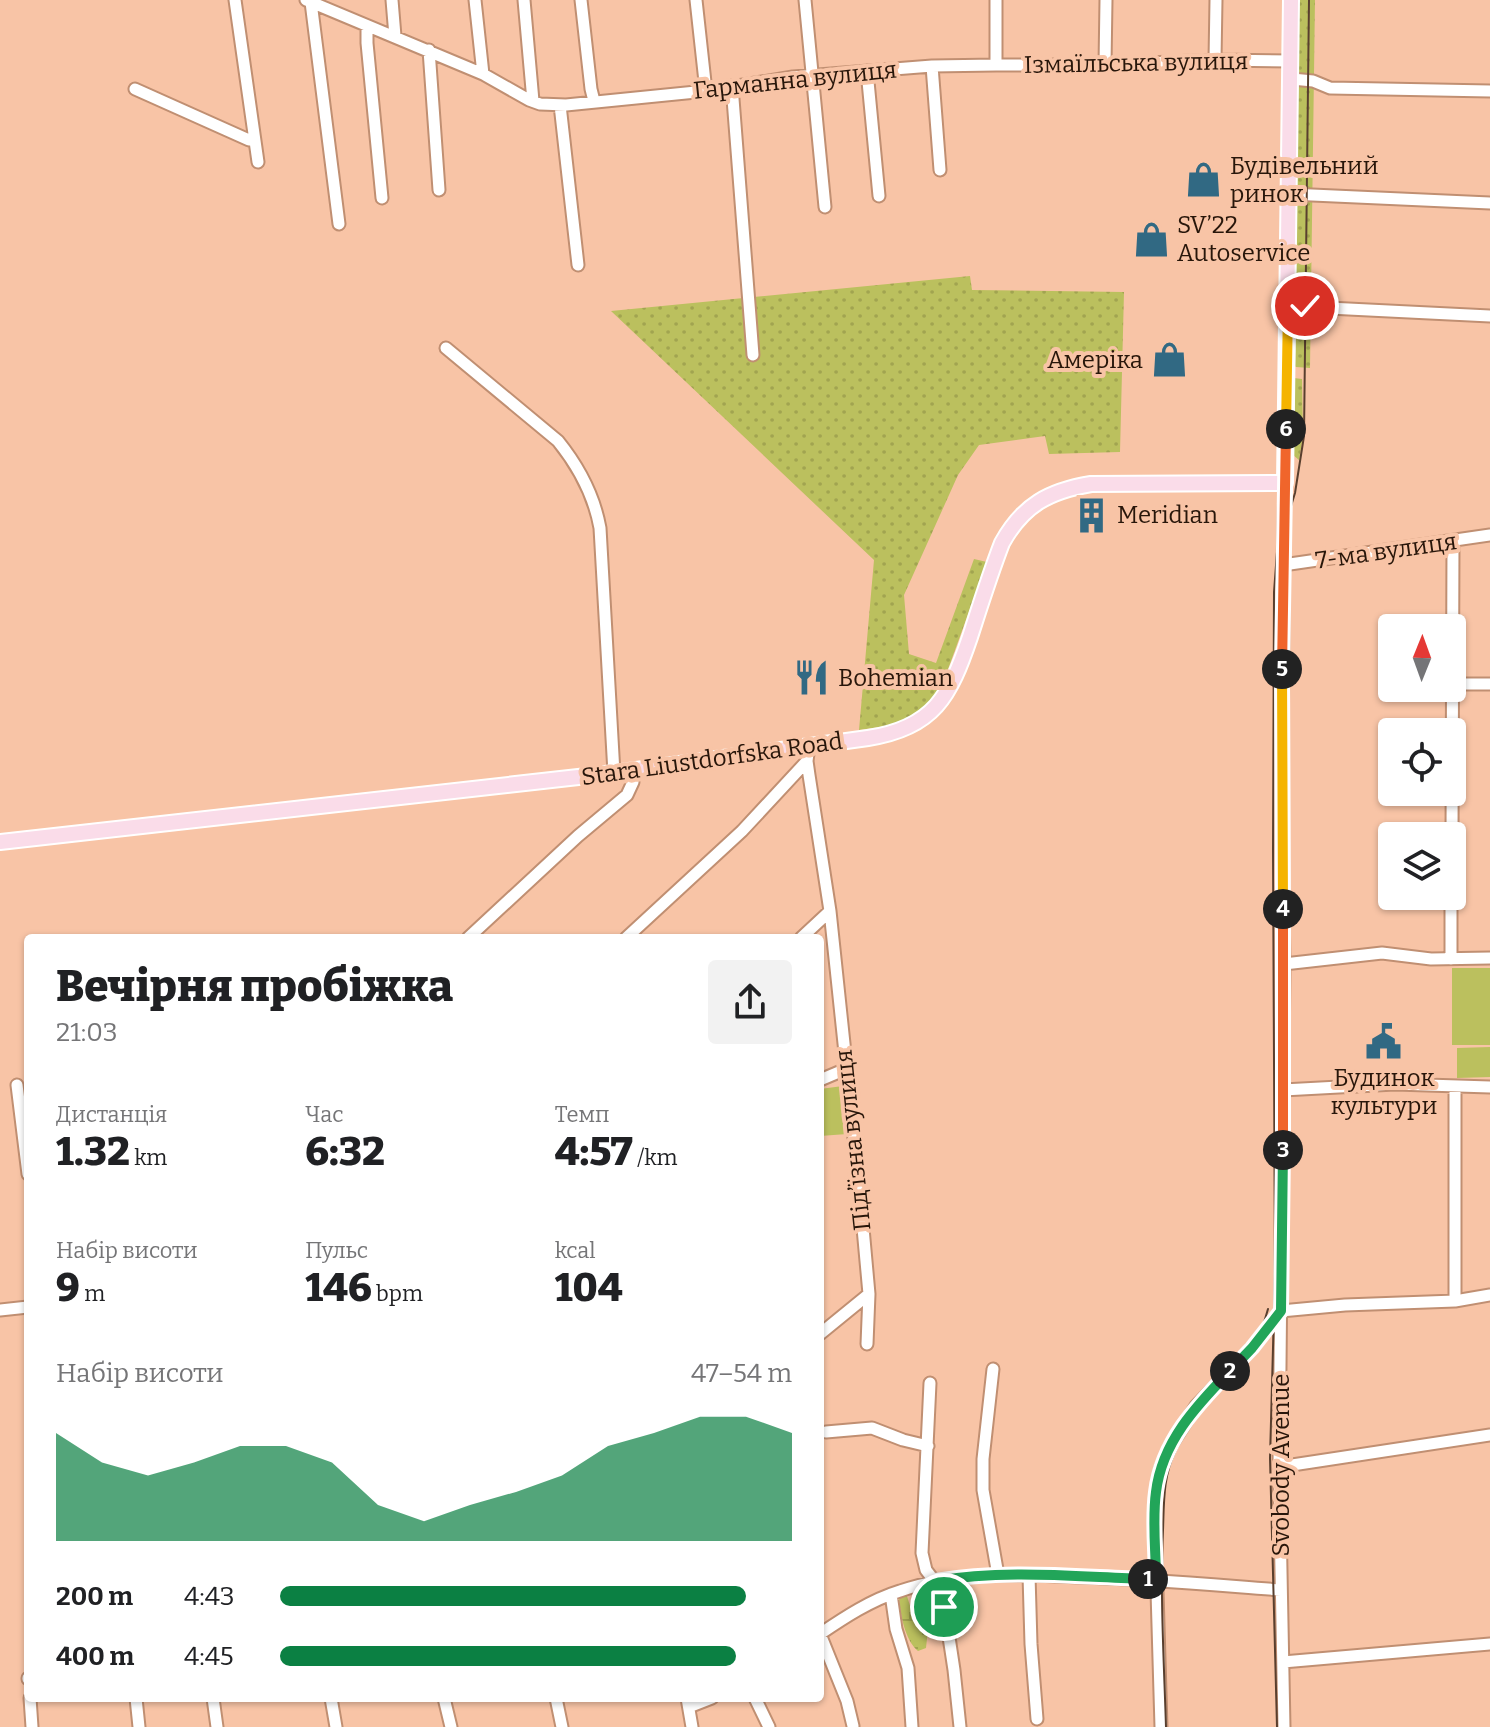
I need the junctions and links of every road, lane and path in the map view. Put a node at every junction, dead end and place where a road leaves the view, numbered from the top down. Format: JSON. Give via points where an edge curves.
{"nodes":[{"id":1,"x":235,"y":0,"type":"edge"},
{"id":2,"x":392,"y":0,"type":"edge"},
{"id":3,"x":475,"y":0,"type":"edge"},
{"id":4,"x":524,"y":0,"type":"edge"},
{"id":5,"x":581,"y":0,"type":"edge"},
{"id":6,"x":696,"y":0,"type":"edge"},
{"id":7,"x":805,"y":0,"type":"edge"},
{"id":8,"x":996,"y":0,"type":"edge"},
{"id":9,"x":1106,"y":0,"type":"edge"},
{"id":10,"x":1216,"y":0,"type":"edge"},
{"id":11,"x":1291,"y":0,"type":"edge"},
{"id":12,"x":308,"y":1,"type":"edge"},
{"id":13,"x":367,"y":26,"type":"junction"},
{"id":14,"x":395,"y":36,"type":"junction"},
{"id":15,"x":429,"y":50,"type":"junction"},
{"id":16,"x":1215,"y":60,"type":"junction"},
{"id":17,"x":1291,"y":61,"type":"junction"},
{"id":18,"x":996,"y":65,"type":"junction"},
{"id":19,"x":1105,"y":65,"type":"junction"},
{"id":20,"x":932,"y":66,"type":"junction"},
{"id":21,"x":867,"y":71,"type":"junction"},
{"id":22,"x":483,"y":74,"type":"junction"},
{"id":23,"x":811,"y":76,"type":"junction"},
{"id":24,"x":1292,"y":79,"type":"junction"},
{"id":25,"x":732,"y":86,"type":"junction"},
{"id":26,"x":135,"y":89,"type":"dead end"},
{"id":27,"x":706,"y":91,"type":"junction"},
{"id":28,"x":1490,"y":91,"type":"edge"},
{"id":29,"x":533,"y":101,"type":"junction"},
{"id":30,"x":594,"y":101,"type":"junction"},
{"id":31,"x":560,"y":105,"type":"junction"},
{"id":32,"x":254,"y":140,"type":"junction"},
{"id":33,"x":258,"y":162,"type":"dead end"},
{"id":34,"x":940,"y":170,"type":"dead end"},
{"id":35,"x":439,"y":190,"type":"dead end"},
{"id":36,"x":1290,"y":194,"type":"junction"},
{"id":37,"x":879,"y":196,"type":"dead end"},
{"id":38,"x":382,"y":198,"type":"dead end"},
{"id":39,"x":1490,"y":203,"type":"edge"},
{"id":40,"x":825,"y":207,"type":"dead end"},
{"id":41,"x":339,"y":224,"type":"dead end"},
{"id":42,"x":578,"y":265,"type":"dead end"},
{"id":43,"x":1288,"y":306,"type":"junction"},
{"id":44,"x":1490,"y":316,"type":"edge"},
{"id":45,"x":446,"y":348,"type":"dead end"},
{"id":46,"x":753,"y":355,"type":"dead end"},
{"id":47,"x":1285,"y":483,"type":"junction"},
{"id":48,"x":1490,"y":535,"type":"edge"},
{"id":49,"x":1453,"y":542,"type":"junction"},
{"id":50,"x":1283,"y":565,"type":"junction"},
{"id":51,"x":1453,"y":614,"type":"edge"},
{"id":52,"x":1466,"y":684,"type":"edge"},
{"id":53,"x":1490,"y":684,"type":"edge"},
{"id":54,"x":1453,"y":702,"type":"edge"},
{"id":55,"x":808,"y":754,"type":"junction"},
{"id":56,"x":633,"y":770,"type":"junction"},
{"id":57,"x":614,"y":773,"type":"junction"},
{"id":58,"x":1452,"y":822,"type":"edge"},
{"id":59,"x":0,"y":842,"type":"edge"},
{"id":60,"x":1451,"y":910,"type":"edge"},
{"id":61,"x":830,"y":911,"type":"junction"},
{"id":62,"x":472,"y":934,"type":"edge"},
{"id":63,"x":634,"y":934,"type":"edge"},
{"id":64,"x":805,"y":934,"type":"edge"},
{"id":65,"x":1490,"y":958,"type":"edge"},
{"id":66,"x":1451,"y":959,"type":"junction"},
{"id":67,"x":1284,"y":964,"type":"junction"},
{"id":68,"x":846,"y":1069,"type":"junction"},
{"id":69,"x":824,"y":1078,"type":"edge"},
{"id":70,"x":17,"y":1085,"type":"dead end"},
{"id":71,"x":1455,"y":1086,"type":"junction"},
{"id":72,"x":1490,"y":1087,"type":"edge"},
{"id":73,"x":1283,"y":1090,"type":"junction"},
{"id":74,"x":24,"y":1142,"type":"edge"},
{"id":75,"x":869,"y":1294,"type":"junction"},
{"id":76,"x":1490,"y":1295,"type":"edge"},
{"id":77,"x":1455,"y":1301,"type":"junction"},
{"id":78,"x":24,"y":1307,"type":"edge"},
{"id":79,"x":0,"y":1310,"type":"edge"},
{"id":80,"x":1281,"y":1311,"type":"junction"},
{"id":81,"x":824,"y":1331,"type":"edge"},
{"id":82,"x":867,"y":1344,"type":"dead end"},
{"id":83,"x":993,"y":1369,"type":"dead end"},
{"id":84,"x":930,"y":1383,"type":"dead end"},
{"id":85,"x":826,"y":1432,"type":"dead end"},
{"id":86,"x":1490,"y":1435,"type":"edge"},
{"id":87,"x":928,"y":1446,"type":"junction"},
{"id":88,"x":1279,"y":1467,"type":"junction"},
{"id":89,"x":998,"y":1575,"type":"junction"},
{"id":90,"x":1029,"y":1575,"type":"junction"},
{"id":91,"x":1156,"y":1580,"type":"junction"},
{"id":92,"x":936,"y":1581,"type":"junction"},
{"id":93,"x":1281,"y":1590,"type":"junction"},
{"id":94,"x":891,"y":1594,"type":"junction"},
{"id":95,"x":824,"y":1631,"type":"edge"},
{"id":96,"x":824,"y":1644,"type":"edge"},
{"id":97,"x":1490,"y":1644,"type":"edge"},
{"id":98,"x":1283,"y":1662,"type":"junction"},
{"id":99,"x":30,"y":1702,"type":"edge"},
{"id":100,"x":136,"y":1702,"type":"edge"},
{"id":101,"x":214,"y":1702,"type":"edge"},
{"id":102,"x":332,"y":1702,"type":"edge"},
{"id":103,"x":445,"y":1702,"type":"edge"},
{"id":104,"x":557,"y":1702,"type":"edge"},
{"id":105,"x":757,"y":1702,"type":"edge"},
{"id":106,"x":688,"y":1703,"type":"edge"},
{"id":107,"x":1037,"y":1719,"type":"dead end"},
{"id":108,"x":853,"y":1726,"type":"edge"},
{"id":109,"x":32,"y":1727,"type":"edge"},
{"id":110,"x":139,"y":1727,"type":"edge"},
{"id":111,"x":217,"y":1727,"type":"edge"},
{"id":112,"x":336,"y":1727,"type":"edge"},
{"id":113,"x":451,"y":1727,"type":"edge"},
{"id":114,"x":562,"y":1727,"type":"edge"},
{"id":115,"x":692,"y":1727,"type":"edge"},
{"id":116,"x":769,"y":1727,"type":"edge"},
{"id":117,"x":912,"y":1727,"type":"edge"},
{"id":118,"x":960,"y":1727,"type":"edge"},
{"id":119,"x":1161,"y":1727,"type":"edge"},
{"id":120,"x":1284,"y":1727,"type":"edge"}],
"edges":[{"from":1,"to":32,"type":"street"},
{"from":2,"to":14,"type":"street"},
{"from":3,"to":22,"type":"street"},
{"from":4,"to":29,"type":"street"},
{"from":5,"to":30,"type":"street"},
{"from":6,"to":27,"type":"street"},
{"from":7,"to":23,"type":"street"},
{"from":8,"to":18,"type":"street","name":"Ізмаїльська вулиця"},
{"from":9,"to":19,"type":"street"},
{"from":10,"to":16,"type":"street"},
{"from":11,"to":17,"type":"main road"},
{"from":12,"to":13,"type":"street","name":"Гарманна вулиця"},
{"from":12,"to":41,"type":"street"},
{"from":13,"to":14,"type":"street","name":"Гарманна вулиця"},
{"from":13,"to":38,"type":"street"},
{"from":14,"to":15,"type":"street","name":"Гарманна вулиця"},
{"from":15,"to":22,"type":"street","name":"Гарманна вулиця"},
{"from":15,"to":35,"type":"street"},
{"from":16,"to":17,"type":"street","name":"Ізмаїльська вулиця"},
{"from":16,"to":19,"type":"street","name":"Ізмаїльська вулиця"},
{"from":17,"to":24,"type":"main road"},
{"from":18,"to":19,"type":"street","name":"Ізмаїльська вулиця"},
{"from":18,"to":20,"type":"street","name":"Гарманна вулиця"},
{"from":20,"to":21,"type":"street","name":"Гарманна вулиця"},
{"from":20,"to":34,"type":"street"},
{"from":21,"to":23,"type":"street","name":"Гарманна вулиця"},
{"from":21,"to":37,"type":"street"},
{"from":22,"to":29,"type":"street","name":"Гарманна вулиця"},
{"from":23,"to":25,"type":"street","name":"Гарманна вулиця"},
{"from":23,"to":40,"type":"street"},
{"from":24,"to":28,"type":"street","via":[[1330,88]]},
{"from":24,"to":36,"type":"main road"},
{"from":25,"to":27,"type":"street","name":"Гарманна вулиця"},
{"from":25,"to":46,"type":"street"},
{"from":26,"to":32,"type":"street"},
{"from":27,"to":30,"type":"street","name":"Гарманна вулиця"},
{"from":29,"to":31,"type":"street","name":"Гарманна вулиця"},
{"from":30,"to":31,"type":"street","name":"Гарманна вулиця"},
{"from":31,"to":42,"type":"street"},
{"from":32,"to":33,"type":"street"},
{"from":36,"to":39,"type":"street"},
{"from":36,"to":43,"type":"main road"},
{"from":43,"to":44,"type":"street"},
{"from":43,"to":47,"type":"main road"},
{"from":45,"to":57,"type":"street","via":[[558,441],[591,492],[600,528]]},
{"from":47,"to":50,"type":"street","name":"Svobody Avenue"},
{"from":47,"to":55,"type":"main road","name":"Stara Liustdorfska Road","via":[[1091,484],[1042,499],[1019,517],[1002,543],[954,680],[940,703],[894,733]]},
{"from":48,"to":49,"type":"street","name":"7-ма вулиця"},
{"from":49,"to":50,"type":"street","name":"7-ма вулиця"},
{"from":49,"to":51,"type":"street"},
{"from":50,"to":67,"type":"street","name":"Svobody Avenue"},
{"from":52,"to":53,"type":"street"},
{"from":54,"to":58,"type":"street"},
{"from":55,"to":56,"type":"main road","name":"Stara Liustdorfska Road"},
{"from":55,"to":61,"type":"street","name":"Підʼїзна вулиця"},
{"from":55,"to":63,"type":"street","via":[[742,831]]},
{"from":56,"to":57,"type":"main road","name":"Stara Liustdorfska Road"},
{"from":56,"to":62,"type":"street","via":[[627,795]]},
{"from":57,"to":59,"type":"main road","name":"Stara Liustdorfska Road"},
{"from":60,"to":66,"type":"street"},
{"from":61,"to":64,"type":"street"},
{"from":61,"to":68,"type":"street","name":"Підʼїзна вулиця"},
{"from":65,"to":66,"type":"street"},
{"from":66,"to":67,"type":"street","via":[[1382,953]]},
{"from":67,"to":73,"type":"street","name":"Svobody Avenue"},
{"from":68,"to":69,"type":"street"},
{"from":68,"to":75,"type":"street","name":"Підʼїзна вулиця"},
{"from":70,"to":74,"type":"street"},
{"from":71,"to":72,"type":"street"},
{"from":71,"to":73,"type":"street"},
{"from":71,"to":77,"type":"street"},
{"from":73,"to":80,"type":"street","name":"Svobody Avenue"},
{"from":75,"to":81,"type":"street"},
{"from":75,"to":82,"type":"street","name":"Підʼїзна вулиця"},
{"from":76,"to":77,"type":"street"},
{"from":77,"to":80,"type":"street"},
{"from":78,"to":79,"type":"street"},
{"from":80,"to":88,"type":"street","name":"Svobody Avenue"},
{"from":80,"to":91,"type":"street","via":[[1196,1406],[1170,1447],[1156,1493]]},
{"from":83,"to":89,"type":"street","via":[[983,1490]]},
{"from":84,"to":87,"type":"street"},
{"from":85,"to":87,"type":"street","via":[[872,1428]]},
{"from":86,"to":88,"type":"street"},
{"from":87,"to":92,"type":"street","via":[[922,1553],[926,1570]]},
{"from":88,"to":93,"type":"street","name":"Svobody Avenue"},
{"from":89,"to":90,"type":"street"},
{"from":89,"to":92,"type":"street"},
{"from":90,"to":91,"type":"street"},
{"from":90,"to":107,"type":"street"},
{"from":91,"to":93,"type":"street"},
{"from":91,"to":119,"type":"street"},
{"from":92,"to":94,"type":"street"},
{"from":92,"to":118,"type":"street","via":[[943,1596]]},
{"from":93,"to":98,"type":"street","name":"Svobody Avenue"},
{"from":94,"to":95,"type":"street"},
{"from":94,"to":117,"type":"street","via":[[908,1668]]},
{"from":96,"to":108,"type":"street"},
{"from":97,"to":98,"type":"street"},
{"from":98,"to":120,"type":"street","name":"Svobody Avenue"},
{"from":99,"to":109,"type":"street"},
{"from":100,"to":110,"type":"street"},
{"from":101,"to":111,"type":"street"},
{"from":102,"to":112,"type":"street"},
{"from":103,"to":113,"type":"street"},
{"from":104,"to":114,"type":"street"},
{"from":105,"to":116,"type":"street"},
{"from":106,"to":115,"type":"street"}]}
